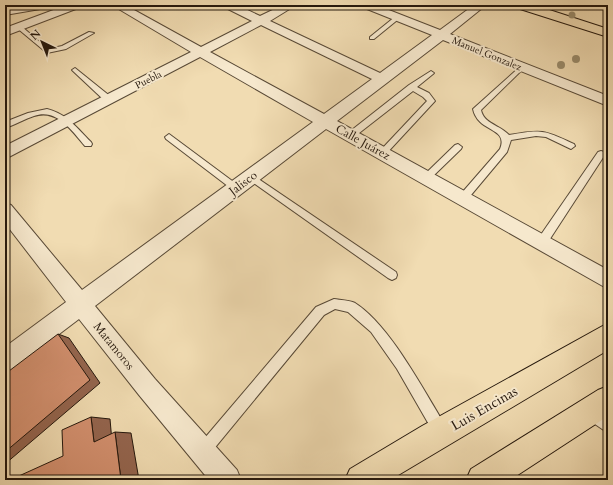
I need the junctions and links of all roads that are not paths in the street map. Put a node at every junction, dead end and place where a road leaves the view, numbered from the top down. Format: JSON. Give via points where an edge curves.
{"nodes":[{"id":1,"x":46,"y":5,"type":"edge"},
{"id":2,"x":77,"y":5,"type":"edge"},
{"id":3,"x":118,"y":5,"type":"edge"},
{"id":4,"x":228,"y":5,"type":"edge"},
{"id":5,"x":291,"y":5,"type":"edge"},
{"id":6,"x":366,"y":5,"type":"edge"},
{"id":7,"x":482,"y":5,"type":"edge"},
{"id":8,"x":521,"y":5,"type":"edge"},
{"id":9,"x":5,"y":12,"type":"edge"},
{"id":10,"x":398,"y":17,"type":"junction"},
{"id":11,"x":261,"y":20,"type":"junction"},
{"id":12,"x":19,"y":27,"type":"junction"},
{"id":13,"x":5,"y":32,"type":"edge"},
{"id":14,"x":91,"y":33,"type":"dead end"},
{"id":15,"x":608,"y":33,"type":"edge"},
{"id":16,"x":441,"y":35,"type":"junction"},
{"id":17,"x":372,"y":38,"type":"dead end"},
{"id":18,"x":200,"y":52,"type":"junction"},
{"id":19,"x":522,"y":67,"type":"junction"},
{"id":20,"x":75,"y":70,"type":"dead end"},
{"id":21,"x":431,"y":73,"type":"dead end"},
{"id":22,"x":382,"y":79,"type":"junction"},
{"id":23,"x":412,"y":87,"type":"junction"},
{"id":24,"x":108,"y":99,"type":"junction"},
{"id":25,"x":608,"y":101,"type":"edge"},
{"id":26,"x":66,"y":121,"type":"junction"},
{"id":27,"x":325,"y":121,"type":"junction"},
{"id":28,"x":5,"y":125,"type":"edge"},
{"id":29,"x":351,"y":135,"type":"junction"},
{"id":30,"x":169,"y":137,"type":"dead end"},
{"id":31,"x":508,"y":138,"type":"junction"},
{"id":32,"x":88,"y":144,"type":"dead end"},
{"id":33,"x":571,"y":146,"type":"dead end"},
{"id":34,"x":458,"y":147,"type":"dead end"},
{"id":35,"x":5,"y":153,"type":"edge"},
{"id":36,"x":382,"y":153,"type":"junction"},
{"id":37,"x":601,"y":154,"type":"dead end"},
{"id":38,"x":251,"y":177,"type":"junction"},
{"id":39,"x":426,"y":178,"type":"junction"},
{"id":40,"x":236,"y":188,"type":"junction"},
{"id":41,"x":463,"y":198,"type":"junction"},
{"id":42,"x":5,"y":210,"type":"edge"},
{"id":43,"x":542,"y":242,"type":"junction"},
{"id":44,"x":392,"y":275,"type":"dead end"},
{"id":45,"x":608,"y":280,"type":"edge"},
{"id":46,"x":81,"y":305,"type":"junction"},
{"id":47,"x":608,"y":336,"type":"edge"},
{"id":48,"x":5,"y":361,"type":"edge"},
{"id":49,"x":602,"y":413,"type":"edge"},
{"id":50,"x":441,"y":432,"type":"junction"},
{"id":51,"x":203,"y":451,"type":"junction"},
{"id":52,"x":227,"y":480,"type":"edge"},
{"id":53,"x":361,"y":480,"type":"edge"},
{"id":54,"x":482,"y":480,"type":"edge"}],
"edges":[{"from":1,"to":9,"type":"street"},
{"from":2,"to":12,"type":"street"},
{"from":3,"to":18,"type":"street","name":"Calle Juárez"},
{"from":4,"to":11,"type":"street"},
{"from":5,"to":11,"type":"street","name":"Puebla"},
{"from":6,"to":10,"type":"street","name":"Manuel Gonzalez"},
{"from":7,"to":16,"type":"street","name":"Jalisco"},
{"from":8,"to":15,"type":"main road"},
{"from":10,"to":16,"type":"street","name":"Manuel Gonzalez"},
{"from":10,"to":17,"type":"lane"},
{"from":11,"to":18,"type":"street","name":"Puebla"},
{"from":11,"to":22,"type":"street"},
{"from":12,"to":13,"type":"street"},
{"from":12,"to":14,"type":"lane","via":[[47,51],[64,48]]},
{"from":16,"to":19,"type":"street","name":"Manuel Gonzalez"},
{"from":16,"to":22,"type":"street","name":"Jalisco"},
{"from":18,"to":24,"type":"street","name":"Puebla"},
{"from":18,"to":27,"type":"street","name":"Calle Juárez"},
{"from":19,"to":25,"type":"street","name":"Manuel Gonzalez"},
{"from":19,"to":31,"type":"lane","via":[[477,109],[483,122]]},
{"from":20,"to":24,"type":"lane"},
{"from":21,"to":23,"type":"lane"},
{"from":22,"to":27,"type":"street","name":"Jalisco"},
{"from":23,"to":29,"type":"lane"},
{"from":23,"to":36,"type":"lane","via":[[431,101]]},
{"from":24,"to":26,"type":"street","name":"Puebla"},
{"from":26,"to":28,"type":"lane","via":[[56,114],[42,111]]},
{"from":26,"to":32,"type":"lane"},
{"from":26,"to":35,"type":"street","name":"Puebla"},
{"from":27,"to":29,"type":"street","name":"Calle Juárez"},
{"from":27,"to":38,"type":"street","name":"Jalisco"},
{"from":29,"to":36,"type":"street","name":"Calle Juárez"},
{"from":30,"to":40,"type":"lane"},
{"from":31,"to":33,"type":"lane","via":[[536,133],[548,135]]},
{"from":31,"to":41,"type":"lane","via":[[504,150]]},
{"from":34,"to":39,"type":"lane"},
{"from":36,"to":39,"type":"street","name":"Calle Juárez"},
{"from":37,"to":43,"type":"lane"},
{"from":38,"to":40,"type":"street","name":"Jalisco"},
{"from":38,"to":44,"type":"lane"},
{"from":39,"to":41,"type":"street","name":"Calle Juárez"},
{"from":40,"to":46,"type":"street","name":"Jalisco"},
{"from":41,"to":43,"type":"street","name":"Calle Juárez"},
{"from":42,"to":46,"type":"street","name":"Matamoros"},
{"from":43,"to":45,"type":"street","name":"Calle Juárez"},
{"from":46,"to":48,"type":"street","name":"Jalisco"},
{"from":46,"to":51,"type":"street","name":"Matamoros"},
{"from":47,"to":50,"type":"main road","name":"Luis Encinas"},
{"from":49,"to":54,"type":"main road"},
{"from":50,"to":51,"type":"lane","via":[[401,365],[375,328],[351,307],[334,304],[320,311]]},
{"from":50,"to":53,"type":"main road","name":"Luis Encinas"},
{"from":51,"to":52,"type":"street","name":"Matamoros"}]}
